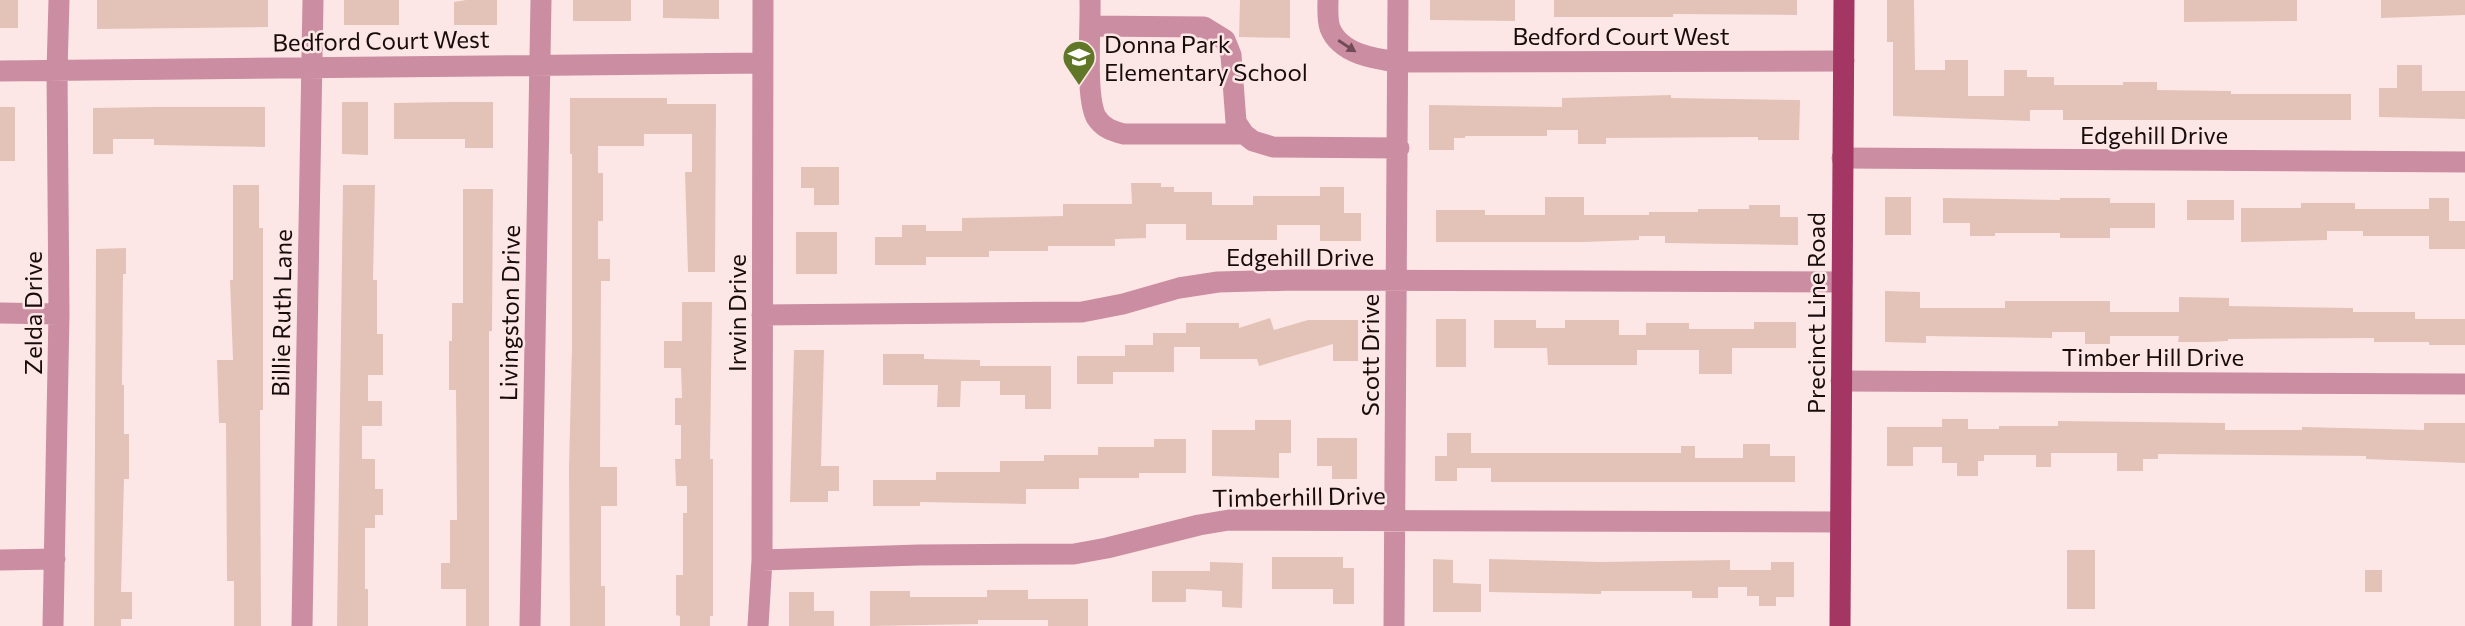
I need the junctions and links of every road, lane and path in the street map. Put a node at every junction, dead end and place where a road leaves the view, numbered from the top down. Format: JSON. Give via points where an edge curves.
{"nodes":[{"id":1,"x":59,"y":0,"type":"edge"},
{"id":2,"x":313,"y":0,"type":"edge"},
{"id":3,"x":541,"y":0,"type":"edge"},
{"id":4,"x":763,"y":0,"type":"edge"},
{"id":5,"x":1090,"y":0,"type":"edge"},
{"id":6,"x":1328,"y":0,"type":"edge"},
{"id":7,"x":1398,"y":0,"type":"edge"},
{"id":8,"x":1844,"y":0,"type":"edge"},
{"id":9,"x":1091,"y":26,"type":"junction"},
{"id":10,"x":1844,"y":61,"type":"junction"},
{"id":11,"x":1398,"y":62,"type":"junction"},
{"id":12,"x":762,"y":63,"type":"junction"},
{"id":13,"x":539,"y":65,"type":"junction"},
{"id":14,"x":312,"y":68,"type":"junction"},
{"id":15,"x":0,"y":71,"type":"edge"},
{"id":16,"x":57,"y":71,"type":"junction"},
{"id":17,"x":1244,"y":134,"type":"junction"},
{"id":18,"x":1399,"y":148,"type":"junction"},
{"id":19,"x":1842,"y":158,"type":"junction"},
{"id":20,"x":2465,"y":162,"type":"edge"},
{"id":21,"x":1396,"y":282,"type":"junction"},
{"id":22,"x":1842,"y":282,"type":"junction"},
{"id":23,"x":0,"y":313,"type":"edge"},
{"id":24,"x":59,"y":314,"type":"junction"},
{"id":25,"x":762,"y":315,"type":"junction"},
{"id":26,"x":1841,"y":381,"type":"junction"},
{"id":27,"x":2465,"y":384,"type":"edge"},
{"id":28,"x":1395,"y":520,"type":"junction"},
{"id":29,"x":1840,"y":522,"type":"junction"},
{"id":30,"x":55,"y":559,"type":"junction"},
{"id":31,"x":0,"y":560,"type":"edge"},
{"id":32,"x":762,"y":560,"type":"junction"},
{"id":33,"x":53,"y":626,"type":"edge"},
{"id":34,"x":302,"y":626,"type":"edge"},
{"id":35,"x":530,"y":626,"type":"edge"},
{"id":36,"x":758,"y":626,"type":"edge"},
{"id":37,"x":1394,"y":626,"type":"edge"},
{"id":38,"x":1840,"y":626,"type":"edge"}],
"edges":[{"from":1,"to":16,"type":"street","name":"Zelda Drive"},
{"from":2,"to":14,"type":"street","name":"Billie Ruth Lane"},
{"from":3,"to":13,"type":"street","name":"Livingston Drive"},
{"from":4,"to":12,"type":"street","name":"Irwin Drive"},
{"from":5,"to":9,"type":"street"},
{"from":6,"to":11,"type":"street","name":"Bedford Court West","one_way":true,"via":[[1329,27],[1336,39],[1359,54]]},
{"from":7,"to":11,"type":"street","name":"Scott Drive"},
{"from":8,"to":10,"type":"main road","name":"Precinct Line Road"},
{"from":9,"to":17,"type":"street","via":[[1205,27],[1225,40],[1231,55],[1236,122]]},
{"from":9,"to":17,"type":"street","via":[[1091,96],[1096,116],[1106,129],[1124,134]]},
{"from":10,"to":11,"type":"street","name":"Bedford Court West"},
{"from":10,"to":19,"type":"main road","name":"Precinct Line Road"},
{"from":11,"to":18,"type":"street","name":"Scott Drive"},
{"from":12,"to":13,"type":"street","name":"Bedford Court West"},
{"from":12,"to":25,"type":"street","name":"Irwin Drive"},
{"from":13,"to":14,"type":"street","name":"Bedford Court West"},
{"from":13,"to":35,"type":"street","name":"Livingston Drive"},
{"from":14,"to":16,"type":"street","name":"Bedford Court West"},
{"from":14,"to":34,"type":"street","name":"Billie Ruth Lane"},
{"from":15,"to":16,"type":"street","name":"Bedford Court West"},
{"from":16,"to":24,"type":"street","name":"Zelda Drive"},
{"from":17,"to":18,"type":"street","via":[[1273,148]]},
{"from":18,"to":21,"type":"street","name":"Scott Drive"},
{"from":19,"to":20,"type":"street","name":"Edgehill Drive"},
{"from":19,"to":22,"type":"main road","name":"Precinct Line Road"},
{"from":21,"to":22,"type":"street","name":"Edgehill Drive"},
{"from":21,"to":25,"type":"street","name":"Edgehill Drive","via":[[1218,282],[1082,312]]},
{"from":21,"to":28,"type":"street","name":"Scott Drive"},
{"from":22,"to":26,"type":"main road","name":"Precinct Line Road"},
{"from":23,"to":24,"type":"street"},
{"from":24,"to":30,"type":"street","name":"Zelda Drive"},
{"from":25,"to":32,"type":"street","name":"Irwin Drive"},
{"from":26,"to":27,"type":"street","name":"Timber Hill Drive"},
{"from":26,"to":29,"type":"main road","name":"Precinct Line Road"},
{"from":28,"to":29,"type":"street","name":"Timberhill Drive"},
{"from":28,"to":32,"type":"street","name":"Timberhill Drive","via":[[1229,520],[1073,554]]},
{"from":28,"to":37,"type":"street","name":"Scott Drive"},
{"from":29,"to":38,"type":"main road","name":"Precinct Line Road"},
{"from":30,"to":31,"type":"street"},
{"from":30,"to":33,"type":"street","name":"Zelda Drive"},
{"from":32,"to":36,"type":"street","name":"Irwin Drive"}]}
